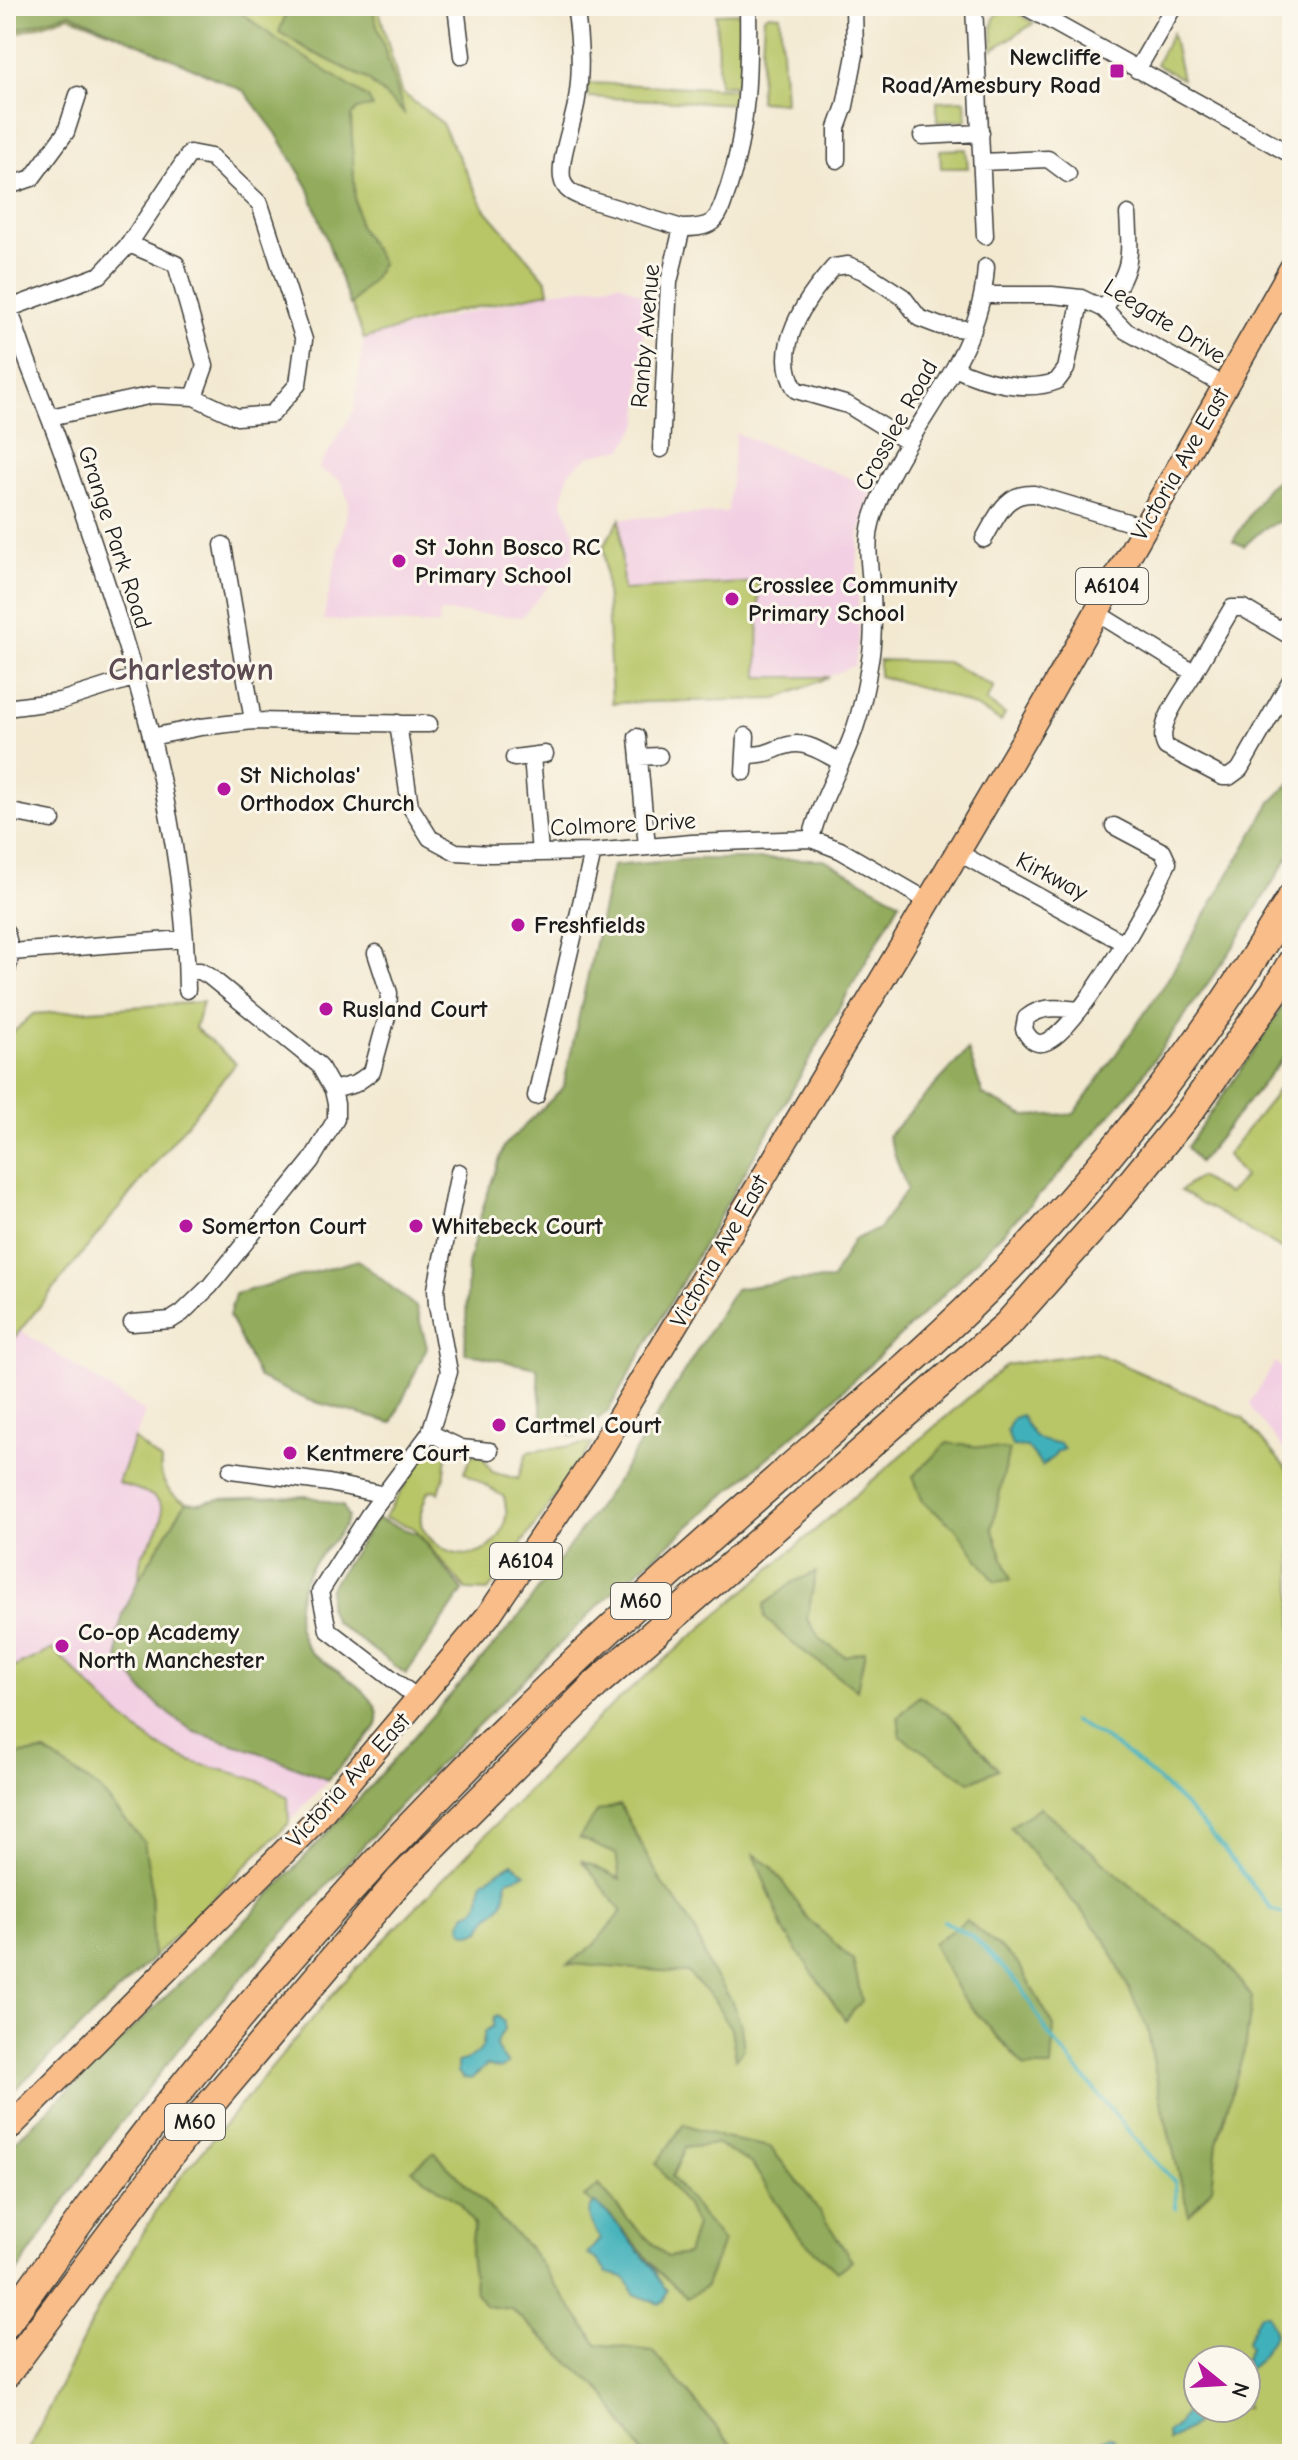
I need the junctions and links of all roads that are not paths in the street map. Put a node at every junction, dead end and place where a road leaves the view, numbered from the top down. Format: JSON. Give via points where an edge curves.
{"nodes":[{"id":1,"x":456,"y":6,"type":"edge"},
{"id":2,"x":575,"y":6,"type":"edge"},
{"id":3,"x":748,"y":6,"type":"edge"},
{"id":4,"x":854,"y":6,"type":"edge"},
{"id":5,"x":974,"y":6,"type":"edge"},
{"id":6,"x":1024,"y":6,"type":"edge"},
{"id":7,"x":1174,"y":6,"type":"edge"},
{"id":8,"x":462,"y":56,"type":"dead end"},
{"id":9,"x":1137,"y":70,"type":"junction"},
{"id":10,"x":78,"y":95,"type":"dead end"},
{"id":11,"x":981,"y":133,"type":"junction"},
{"id":12,"x":922,"y":136,"type":"dead end"},
{"id":13,"x":1292,"y":155,"type":"edge"},
{"id":14,"x":837,"y":160,"type":"dead end"},
{"id":15,"x":982,"y":162,"type":"junction"},
{"id":16,"x":1068,"y":174,"type":"dead end"},
{"id":17,"x":6,"y":187,"type":"edge"},
{"id":18,"x":1128,"y":214,"type":"dead end"},
{"id":19,"x":682,"y":228,"type":"junction"},
{"id":20,"x":985,"y":236,"type":"dead end"},
{"id":21,"x":129,"y":244,"type":"junction"},
{"id":22,"x":986,"y":267,"type":"dead end"},
{"id":23,"x":1292,"y":268,"type":"edge"},
{"id":24,"x":984,"y":295,"type":"junction"},
{"id":25,"x":1081,"y":298,"type":"junction"},
{"id":26,"x":8,"y":301,"type":"edge"},
{"id":27,"x":1104,"y":309,"type":"junction"},
{"id":28,"x":973,"y":330,"type":"junction"},
{"id":29,"x":955,"y":368,"type":"junction"},
{"id":30,"x":1225,"y":386,"type":"junction"},
{"id":31,"x":194,"y":397,"type":"junction"},
{"id":32,"x":50,"y":417,"type":"junction"},
{"id":33,"x":908,"y":442,"type":"junction"},
{"id":34,"x":661,"y":449,"type":"dead end"},
{"id":35,"x":1144,"y":527,"type":"junction"},
{"id":36,"x":984,"y":539,"type":"dead end"},
{"id":37,"x":223,"y":545,"type":"dead end"},
{"id":38,"x":1097,"y":613,"type":"junction"},
{"id":39,"x":1292,"y":616,"type":"edge"},
{"id":40,"x":1287,"y":634,"type":"edge"},
{"id":41,"x":1194,"y":673,"type":"junction"},
{"id":42,"x":136,"y":677,"type":"junction"},
{"id":43,"x":1292,"y":678,"type":"edge"},
{"id":44,"x":6,"y":708,"type":"edge"},
{"id":45,"x":253,"y":721,"type":"junction"},
{"id":46,"x":398,"y":723,"type":"junction"},
{"id":47,"x":429,"y":724,"type":"dead end"},
{"id":48,"x":746,"y":736,"type":"dead end"},
{"id":49,"x":151,"y":737,"type":"junction"},
{"id":50,"x":637,"y":737,"type":"dead end"},
{"id":51,"x":745,"y":754,"type":"junction"},
{"id":52,"x":659,"y":756,"type":"dead end"},
{"id":53,"x":639,"y":757,"type":"junction"},
{"id":54,"x":514,"y":758,"type":"dead end"},
{"id":55,"x":841,"y":762,"type":"junction"},
{"id":56,"x":744,"y":772,"type":"dead end"},
{"id":57,"x":6,"y":811,"type":"edge"},
{"id":58,"x":52,"y":820,"type":"dead end"},
{"id":59,"x":1114,"y":826,"type":"dead end"},
{"id":60,"x":811,"y":839,"type":"junction"},
{"id":61,"x":647,"y":847,"type":"junction"},
{"id":62,"x":593,"y":852,"type":"junction"},
{"id":63,"x":957,"y":852,"type":"junction"},
{"id":64,"x":540,"y":853,"type":"junction"},
{"id":65,"x":1292,"y":897,"type":"edge"},
{"id":66,"x":928,"y":901,"type":"junction"},
{"id":67,"x":6,"y":932,"type":"edge"},
{"id":68,"x":184,"y":939,"type":"junction"},
{"id":69,"x":1124,"y":943,"type":"junction"},
{"id":70,"x":11,"y":952,"type":"junction"},
{"id":71,"x":376,"y":953,"type":"dead end"},
{"id":72,"x":1292,"y":962,"type":"edge"},
{"id":73,"x":187,"y":971,"type":"junction"},
{"id":74,"x":6,"y":975,"type":"edge"},
{"id":75,"x":187,"y":990,"type":"dead end"},
{"id":76,"x":1079,"y":1010,"type":"dead end"},
{"id":77,"x":333,"y":1090,"type":"junction"},
{"id":78,"x":536,"y":1096,"type":"dead end"},
{"id":79,"x":459,"y":1172,"type":"dead end"},
{"id":80,"x":132,"y":1323,"type":"dead end"},
{"id":81,"x":430,"y":1433,"type":"junction"},
{"id":82,"x":490,"y":1451,"type":"dead end"},
{"id":83,"x":231,"y":1470,"type":"dead end"},
{"id":84,"x":385,"y":1495,"type":"junction"},
{"id":85,"x":420,"y":1700,"type":"junction"},
{"id":86,"x":6,"y":2131,"type":"edge"},
{"id":87,"x":6,"y":2324,"type":"edge"},
{"id":88,"x":6,"y":2374,"type":"edge"}],
"edges":[{"from":1,"to":8,"type":"street"},
{"from":2,"to":19,"type":"street","via":[[578,98],[564,185],[584,198]]},
{"from":3,"to":19,"type":"street","via":[[746,106],[730,182],[714,220]]},
{"from":4,"to":14,"type":"street","via":[[855,55],[837,128]]},
{"from":5,"to":11,"type":"street"},
{"from":6,"to":9,"type":"street"},
{"from":7,"to":9,"type":"street"},
{"from":9,"to":13,"type":"street"},
{"from":10,"to":17,"type":"street","via":[[66,132],[32,178]]},
{"from":11,"to":12,"type":"street"},
{"from":11,"to":15,"type":"street"},
{"from":15,"to":16,"type":"street","via":[[1048,159]]},
{"from":15,"to":20,"type":"street"},
{"from":18,"to":27,"type":"street","via":[[1127,271]]},
{"from":19,"to":34,"type":"street","name":"Ranby Avenue","via":[[669,282]]},
{"from":21,"to":26,"type":"street","via":[[100,275]]},
{"from":21,"to":31,"type":"street","via":[[176,264],[205,366]]},
{"from":21,"to":31,"type":"street","via":[[190,153],[211,157],[260,204],[304,340],[298,384],[272,414],[237,417]]},
{"from":22,"to":24,"type":"street","name":"Crosslee Road"},
{"from":23,"to":30,"type":"main road","name":"Victoria Ave East","number":"A6104"},
{"from":24,"to":25,"type":"street","name":"Leegate Drive"},
{"from":24,"to":28,"type":"street","name":"Crosslee Road"},
{"from":25,"to":27,"type":"street","name":"Leegate Drive"},
{"from":25,"to":29,"type":"street","via":[[1066,369],[1057,381],[991,382]]},
{"from":26,"to":32,"type":"street","name":"Grange Park Road"},
{"from":27,"to":30,"type":"street","name":"Leegate Drive","via":[[1126,331]]},
{"from":28,"to":29,"type":"street","name":"Crosslee Road"},
{"from":28,"to":33,"type":"street","via":[[919,318],[903,297],[848,265],[834,267],[814,289],[794,326],[786,358],[788,377],[796,390],[848,405]]},
{"from":29,"to":33,"type":"street","name":"Crosslee Road"},
{"from":30,"to":35,"type":"main road","name":"Victoria Ave East","number":"A6104"},
{"from":31,"to":32,"type":"street","via":[[153,395]]},
{"from":32,"to":42,"type":"street","name":"Grange Park Road"},
{"from":33,"to":55,"type":"street","name":"Crosslee Road","via":[[871,525],[872,651]]},
{"from":35,"to":36,"type":"street","via":[[1022,494],[1010,499]]},
{"from":35,"to":38,"type":"main road","name":"Victoria Ave East","number":"A6104"},
{"from":37,"to":45,"type":"street"},
{"from":38,"to":41,"type":"street"},
{"from":38,"to":63,"type":"main road","name":"Victoria Ave East","number":"A6104"},
{"from":39,"to":40,"type":"street"},
{"from":40,"to":41,"type":"street","via":[[1243,608],[1232,608]]},
{"from":41,"to":43,"type":"street","via":[[1164,725],[1163,743],[1223,777],[1240,769]]},
{"from":42,"to":44,"type":"street","via":[[60,701]]},
{"from":42,"to":49,"type":"street","name":"Grange Park Road"},
{"from":45,"to":46,"type":"street"},
{"from":45,"to":49,"type":"street"},
{"from":46,"to":47,"type":"street"},
{"from":46,"to":64,"type":"street","name":"Colmore Drive","via":[[410,806],[430,838],[456,852]]},
{"from":48,"to":51,"type":"street"},
{"from":49,"to":68,"type":"street","name":"Grange Park Road","via":[[172,836]]},
{"from":50,"to":53,"type":"street"},
{"from":51,"to":55,"type":"street","via":[[758,756],[797,744]]},
{"from":51,"to":56,"type":"street"},
{"from":52,"to":53,"type":"street"},
{"from":53,"to":61,"type":"street"},
{"from":54,"to":64,"type":"street","via":[[538,755]]},
{"from":55,"to":60,"type":"street","name":"Crosslee Road"},
{"from":57,"to":58,"type":"street"},
{"from":59,"to":69,"type":"street","via":[[1163,852],[1168,863]]},
{"from":60,"to":61,"type":"street","name":"Colmore Drive"},
{"from":60,"to":66,"type":"street","name":"Colmore Drive"},
{"from":61,"to":62,"type":"street","name":"Colmore Drive"},
{"from":62,"to":64,"type":"street","name":"Colmore Drive"},
{"from":62,"to":78,"type":"street"},
{"from":63,"to":66,"type":"main road","name":"Victoria Ave East","number":"A6104"},
{"from":63,"to":69,"type":"street","name":"Kirkway"},
{"from":65,"to":87,"type":"highway","number":"M60","via":[[1165,1088],[1092,1177],[941,1334],[578,1659],[381,1857],[166,2107]]},
{"from":66,"to":85,"type":"main road","name":"Victoria Ave East","number":"A6104","via":[[597,1455],[488,1616]]},
{"from":67,"to":70,"type":"street"},
{"from":68,"to":70,"type":"street"},
{"from":68,"to":73,"type":"street","name":"Grange Park Road"},
{"from":69,"to":76,"type":"street"},
{"from":70,"to":74,"type":"street"},
{"from":71,"to":77,"type":"street","via":[[389,993],[372,1072]]},
{"from":72,"to":88,"type":"highway","number":"M60","via":[[1192,1108],[1007,1325],[597,1683],[399,1881],[191,2127]]},
{"from":73,"to":75,"type":"street","name":"Grange Park Road"},
{"from":73,"to":77,"type":"street","via":[[209,976],[319,1065]]},
{"from":77,"to":80,"type":"street","via":[[336,1119],[311,1161],[210,1286],[171,1320]]},
{"from":79,"to":81,"type":"street","via":[[436,1289],[449,1372]]},
{"from":81,"to":82,"type":"street","via":[[461,1448]]},
{"from":81,"to":84,"type":"street"},
{"from":83,"to":84,"type":"street"},
{"from":84,"to":85,"type":"street","via":[[320,1592],[328,1630]]},
{"from":85,"to":86,"type":"main road","name":"Victoria Ave East","number":"A6104","via":[[314,1822]]}]}
